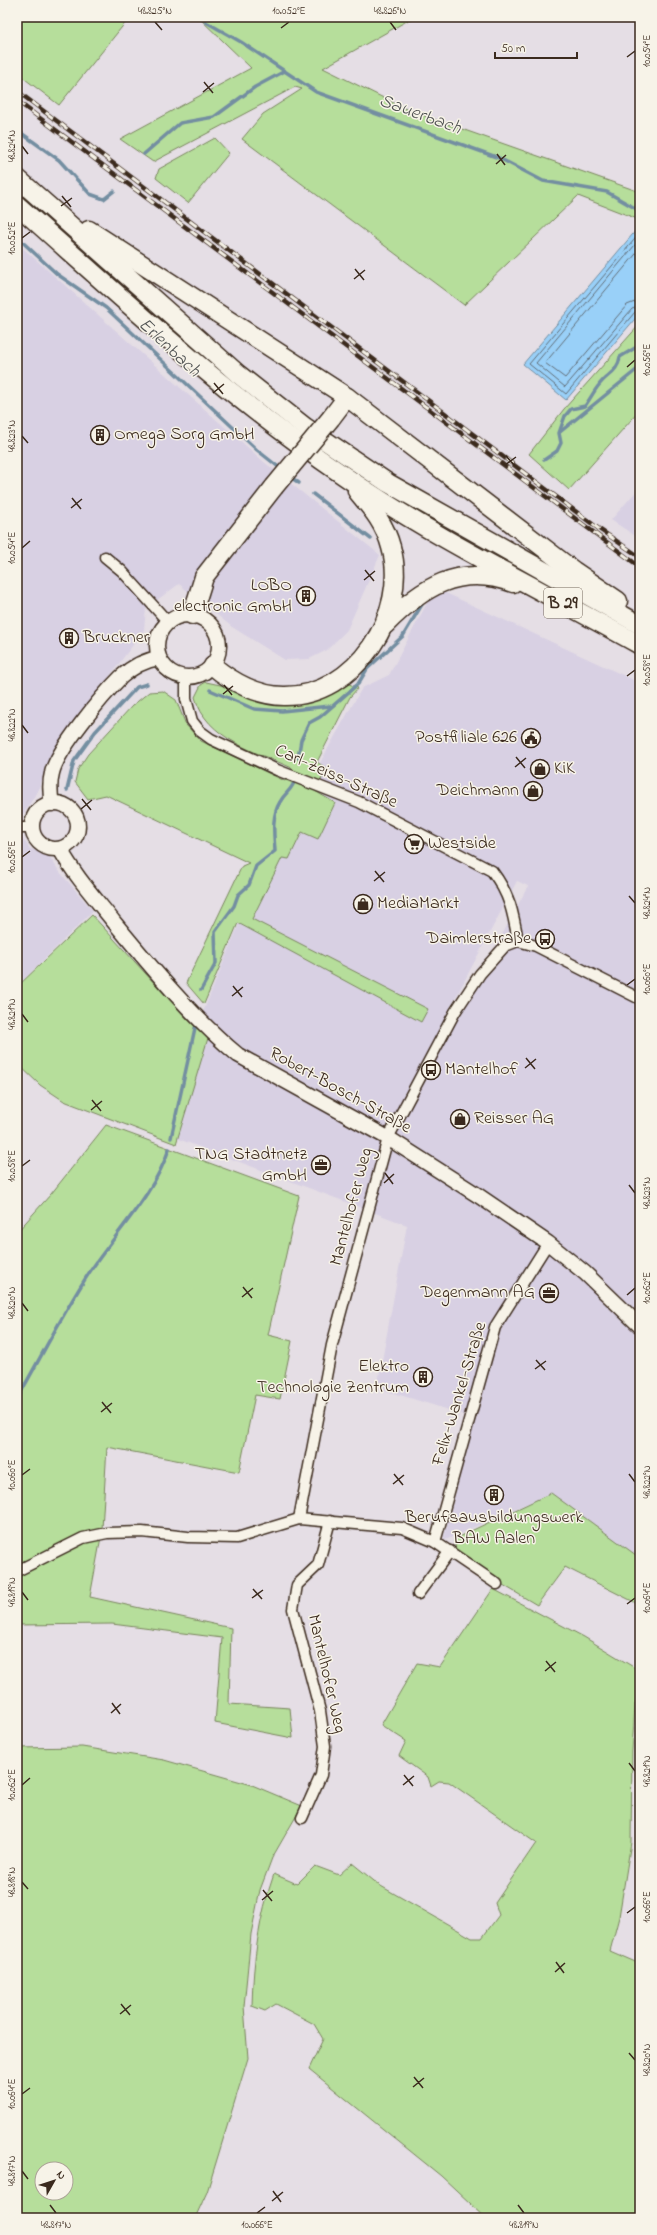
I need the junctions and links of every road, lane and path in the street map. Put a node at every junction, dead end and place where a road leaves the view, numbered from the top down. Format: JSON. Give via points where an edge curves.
{"nodes":[{"id":1,"x":17,"y":178,"type":"edge"},
{"id":2,"x":46,"y":202,"type":"junction"},
{"id":3,"x":17,"y":205,"type":"edge"},
{"id":4,"x":347,"y":397,"type":"junction"},
{"id":5,"x":343,"y":476,"type":"junction"},
{"id":6,"x":105,"y":557,"type":"dead end"},
{"id":7,"x":553,"y":598,"type":"junction"},
{"id":8,"x":192,"y":615,"type":"junction"},
{"id":9,"x":640,"y":617,"type":"edge"},
{"id":10,"x":168,"y":622,"type":"junction"},
{"id":11,"x":640,"y":625,"type":"edge"},
{"id":12,"x":383,"y":627,"type":"junction"},
{"id":13,"x":640,"y":645,"type":"edge"},
{"id":14,"x":159,"y":658,"type":"junction"},
{"id":15,"x":213,"y":666,"type":"junction"},
{"id":16,"x":186,"y":678,"type":"junction"},
{"id":17,"x":52,"y":804,"type":"junction"},
{"id":18,"x":17,"y":828,"type":"edge"},
{"id":19,"x":33,"y":828,"type":"junction"},
{"id":20,"x":60,"y":848,"type":"junction"},
{"id":21,"x":518,"y":941,"type":"junction"},
{"id":22,"x":640,"y":998,"type":"edge"},
{"id":23,"x":388,"y":1138,"type":"junction"},
{"id":24,"x":548,"y":1243,"type":"junction"},
{"id":25,"x":640,"y":1326,"type":"edge"},
{"id":26,"x":299,"y":1519,"type":"junction"},
{"id":27,"x":330,"y":1521,"type":"junction"},
{"id":28,"x":435,"y":1542,"type":"junction"},
{"id":29,"x":450,"y":1551,"type":"junction"},
{"id":30,"x":17,"y":1571,"type":"edge"},
{"id":31,"x":497,"y":1584,"type":"dead end"},
{"id":32,"x":418,"y":1594,"type":"dead end"},
{"id":33,"x":302,"y":1818,"type":"dead end"}],
"edges":[{"from":1,"to":2,"type":"highway","number":"B 29"},
{"from":2,"to":4,"type":"highway"},
{"from":2,"to":11,"type":"highway","number":"B 29","via":[[187,329],[304,427],[388,483]]},
{"from":3,"to":5,"type":"highway","number":"B 29","via":[[231,391]]},
{"from":4,"to":8,"type":"highway","bridge":true,"via":[[204,576]]},
{"from":4,"to":9,"type":"highway","via":[[574,571]]},
{"from":5,"to":7,"type":"highway","number":"B 29","via":[[448,540]]},
{"from":5,"to":12,"type":"highway","via":[[379,517],[392,548],[395,582]]},
{"from":6,"to":10,"type":"street","via":[[122,571]]},
{"from":7,"to":12,"type":"highway","via":[[502,579],[473,576],[451,579],[422,592],[402,607]]},
{"from":7,"to":13,"type":"highway","number":"B 29"},
{"from":8,"to":10,"type":"street","via":[[184,615]]},
{"from":8,"to":15,"type":"street","via":[[202,618],[216,632],[219,651]]},
{"from":10,"to":14,"type":"street","via":[[157,639]]},
{"from":12,"to":15,"type":"highway","via":[[372,647],[349,672],[326,687],[303,694],[284,696],[247,688]]},
{"from":14,"to":16,"type":"street","via":[[170,672]]},
{"from":14,"to":17,"type":"street","via":[[144,662],[122,677],[69,740],[52,773],[49,789]]},
{"from":15,"to":16,"type":"street","via":[[201,675]]},
{"from":16,"to":21,"type":"street","name":"Carl-Zeiss-Straße","via":[[186,699],[192,720],[200,731],[211,739],[277,770],[359,802],[492,871],[503,885],[512,905]]},
{"from":17,"to":19,"type":"street","via":[[36,815]]},
{"from":17,"to":20,"type":"street","via":[[67,806],[77,818],[77,834],[74,840]]},
{"from":18,"to":19,"type":"street"},
{"from":19,"to":20,"type":"street","via":[[37,840],[42,845]]},
{"from":20,"to":23,"type":"street","name":"Robert-Bosch-Straße","via":[[71,868],[139,952],[222,1042],[259,1068]]},
{"from":21,"to":22,"type":"street","via":[[536,946]]},
{"from":21,"to":23,"type":"street","name":"Mantelhofer Weg","via":[[505,946],[480,974],[455,1012]]},
{"from":23,"to":24,"type":"street","name":"Robert-Bosch-Straße"},
{"from":23,"to":26,"type":"street","name":"Mantelhofer Weg","via":[[332,1345]]},
{"from":24,"to":25,"type":"street","name":"Robert-Bosch-Straße","via":[[585,1273]]},
{"from":24,"to":28,"type":"street","name":"Felix-Wankel-Straße","via":[[495,1327]]},
{"from":26,"to":27,"type":"street"},
{"from":26,"to":30,"type":"street","via":[[237,1538],[188,1537],[142,1532],[107,1533],[84,1538]]},
{"from":27,"to":28,"type":"street","via":[[402,1528]]},
{"from":27,"to":33,"type":"street","name":"Mantelhofer Weg","via":[[318,1565],[297,1586],[293,1609],[320,1711],[324,1746],[321,1775]]},
{"from":28,"to":29,"type":"street"},
{"from":29,"to":31,"type":"street"},
{"from":29,"to":32,"type":"street"}]}
